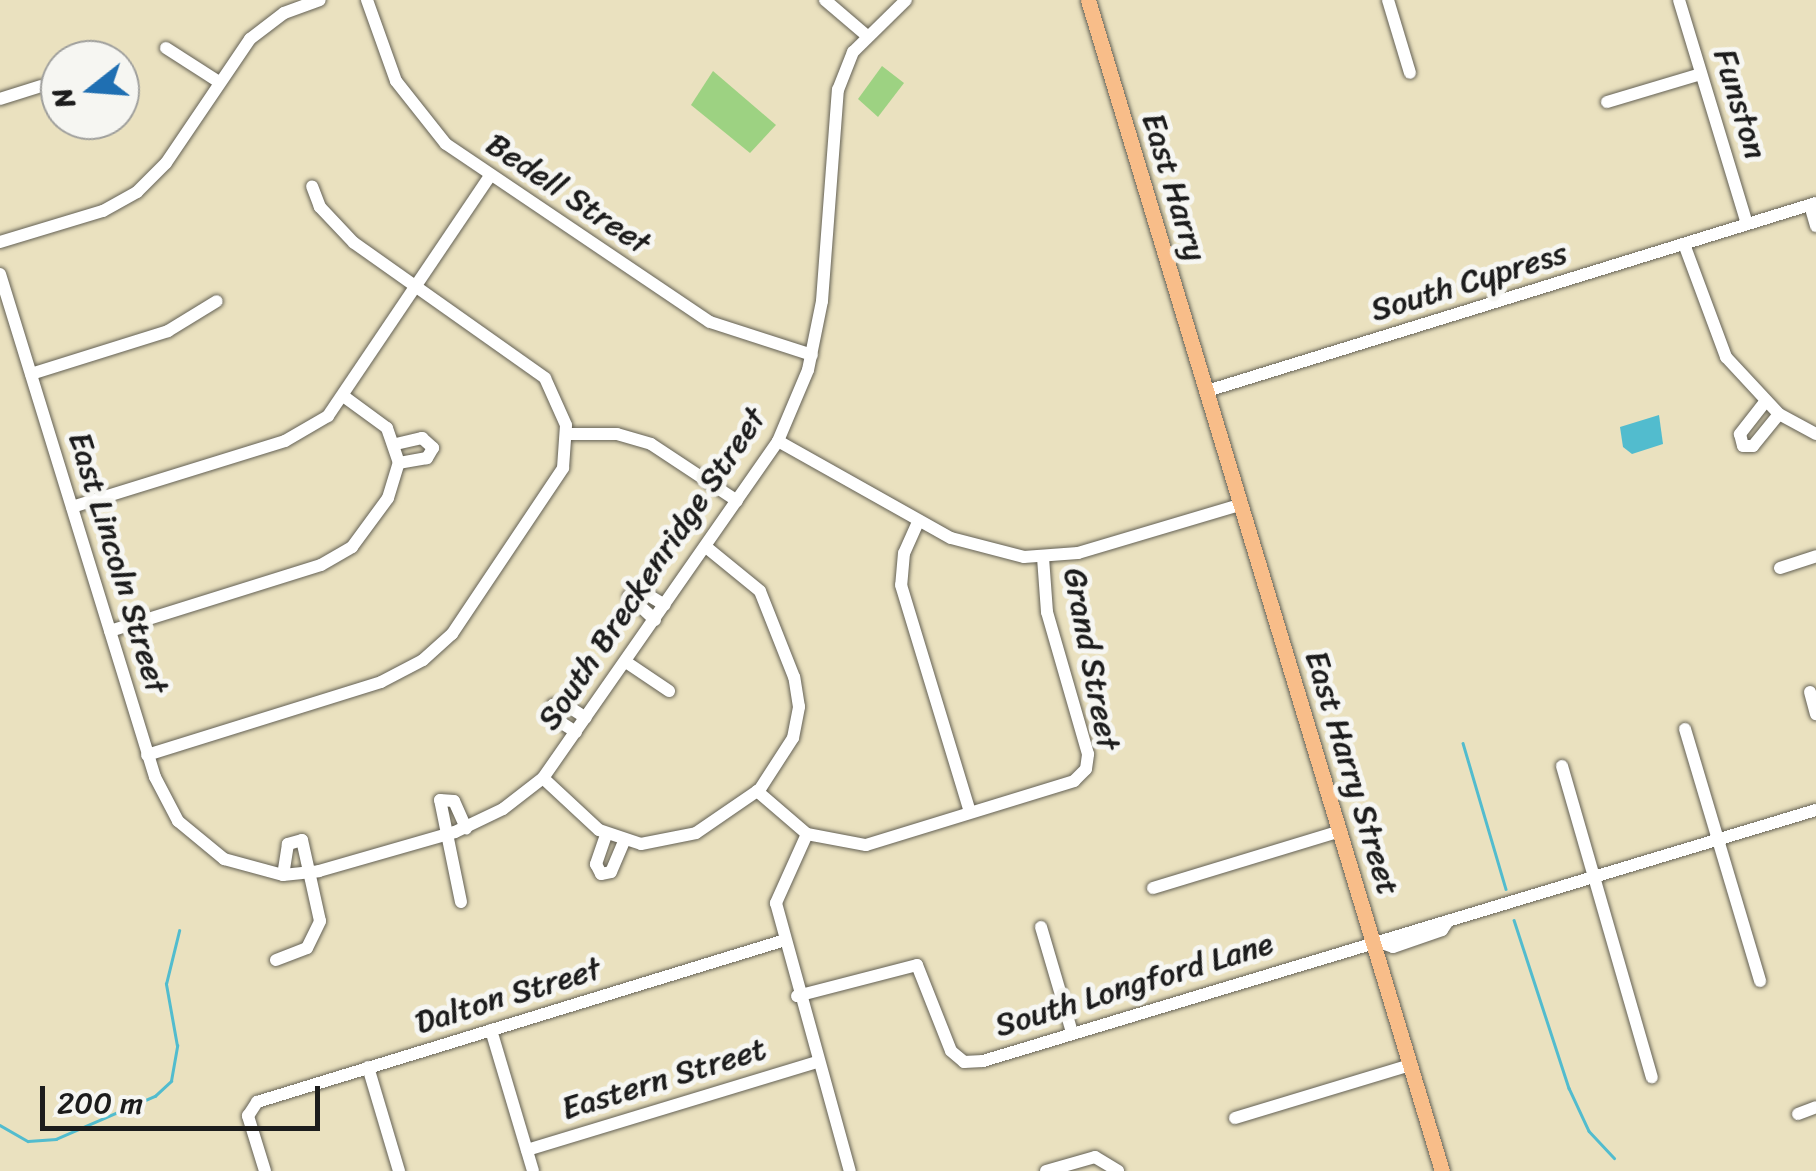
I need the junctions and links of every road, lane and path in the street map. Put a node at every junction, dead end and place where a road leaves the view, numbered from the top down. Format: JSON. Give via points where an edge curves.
{"nodes":[{"id":1,"x":320,"y":0,"type":"edge"},
{"id":2,"x":367,"y":0,"type":"edge"},
{"id":3,"x":825,"y":0,"type":"edge"},
{"id":4,"x":906,"y":0,"type":"edge"},
{"id":5,"x":1088,"y":0,"type":"edge"},
{"id":6,"x":1388,"y":0,"type":"edge"},
{"id":7,"x":1679,"y":0,"type":"edge"},
{"id":8,"x":866,"y":36,"type":"junction"},
{"id":9,"x":166,"y":48,"type":"dead end"},
{"id":10,"x":1410,"y":74,"type":"dead end"},
{"id":11,"x":1702,"y":74,"type":"junction"},
{"id":12,"x":219,"y":82,"type":"junction"},
{"id":13,"x":40,"y":86,"type":"edge"},
{"id":14,"x":0,"y":98,"type":"edge"},
{"id":15,"x":1607,"y":102,"type":"dead end"},
{"id":16,"x":490,"y":176,"type":"junction"},
{"id":17,"x":312,"y":186,"type":"dead end"},
{"id":18,"x":1813,"y":204,"type":"edge"},
{"id":19,"x":1747,"y":224,"type":"junction"},
{"id":20,"x":1816,"y":226,"type":"edge"},
{"id":21,"x":0,"y":242,"type":"edge"},
{"id":22,"x":1684,"y":244,"type":"junction"},
{"id":23,"x":0,"y":274,"type":"edge"},
{"id":24,"x":418,"y":288,"type":"junction"},
{"id":25,"x":217,"y":301,"type":"dead end"},
{"id":26,"x":812,"y":355,"type":"junction"},
{"id":27,"x":31,"y":374,"type":"junction"},
{"id":28,"x":1208,"y":391,"type":"junction"},
{"id":29,"x":346,"y":398,"type":"junction"},
{"id":30,"x":1766,"y":402,"type":"junction"},
{"id":31,"x":1778,"y":414,"type":"junction"},
{"id":32,"x":567,"y":434,"type":"junction"},
{"id":33,"x":1816,"y":434,"type":"edge"},
{"id":34,"x":778,"y":441,"type":"junction"},
{"id":35,"x":396,"y":444,"type":"junction"},
{"id":36,"x":400,"y":463,"type":"junction"},
{"id":37,"x":737,"y":501,"type":"junction"},
{"id":38,"x":1242,"y":504,"type":"junction"},
{"id":39,"x":72,"y":507,"type":"junction"},
{"id":40,"x":918,"y":522,"type":"junction"},
{"id":41,"x":706,"y":547,"type":"junction"},
{"id":42,"x":1816,"y":556,"type":"edge"},
{"id":43,"x":1044,"y":558,"type":"junction"},
{"id":44,"x":1780,"y":568,"type":"dead end"},
{"id":45,"x":665,"y":605,"type":"junction"},
{"id":46,"x":655,"y":620,"type":"junction"},
{"id":47,"x":110,"y":631,"type":"junction"},
{"id":48,"x":626,"y":662,"type":"junction"},
{"id":49,"x":670,"y":691,"type":"dead end"},
{"id":50,"x":1810,"y":692,"type":"dead end"},
{"id":51,"x":1816,"y":714,"type":"edge"},
{"id":52,"x":586,"y":718,"type":"junction"},
{"id":53,"x":1686,"y":729,"type":"dead end"},
{"id":54,"x":576,"y":732,"type":"junction"},
{"id":55,"x":148,"y":755,"type":"junction"},
{"id":56,"x":1562,"y":766,"type":"dead end"},
{"id":57,"x":543,"y":778,"type":"junction"},
{"id":58,"x":758,"y":791,"type":"junction"},
{"id":59,"x":1816,"y":810,"type":"edge"},
{"id":60,"x":970,"y":812,"type":"junction"},
{"id":61,"x":466,"y":828,"type":"junction"},
{"id":62,"x":1341,"y":832,"type":"junction"},
{"id":63,"x":807,"y":834,"type":"junction"},
{"id":64,"x":443,"y":835,"type":"junction"},
{"id":65,"x":606,"y":835,"type":"junction"},
{"id":66,"x":1718,"y":839,"type":"junction"},
{"id":67,"x":624,"y":842,"type":"junction"},
{"id":68,"x":212,"y":851,"type":"joint"},
{"id":69,"x":312,"y":873,"type":"junction"},
{"id":70,"x":282,"y":874,"type":"junction"},
{"id":71,"x":1594,"y":877,"type":"junction"},
{"id":72,"x":1152,"y":888,"type":"dead end"},
{"id":73,"x":461,"y":902,"type":"dead end"},
{"id":74,"x":1041,"y":927,"type":"dead end"},
{"id":75,"x":1374,"y":940,"type":"junction"},
{"id":76,"x":782,"y":941,"type":"junction"},
{"id":77,"x":276,"y":960,"type":"dead end"},
{"id":78,"x":1760,"y":982,"type":"dead end"},
{"id":79,"x":797,"y":996,"type":"junction"},
{"id":80,"x":491,"y":1030,"type":"junction"},
{"id":81,"x":1072,"y":1032,"type":"junction"},
{"id":82,"x":817,"y":1062,"type":"junction"},
{"id":83,"x":1411,"y":1064,"type":"junction"},
{"id":84,"x":368,"y":1068,"type":"junction"},
{"id":85,"x":1652,"y":1076,"type":"dead end"},
{"id":86,"x":1816,"y":1108,"type":"edge"},
{"id":87,"x":1798,"y":1114,"type":"dead end"},
{"id":88,"x":1236,"y":1118,"type":"dead end"},
{"id":89,"x":527,"y":1150,"type":"junction"},
{"id":90,"x":1113,"y":1166,"type":"edge"},
{"id":91,"x":264,"y":1171,"type":"edge"},
{"id":92,"x":399,"y":1171,"type":"edge"},
{"id":93,"x":533,"y":1171,"type":"edge"},
{"id":94,"x":850,"y":1171,"type":"edge"},
{"id":95,"x":1046,"y":1171,"type":"edge"},
{"id":96,"x":1442,"y":1171,"type":"edge"}],
"edges":[{"from":1,"to":12,"type":"street","via":[[266,24]]},
{"from":2,"to":16,"type":"street","name":"Bedell Street","via":[[412,108]]},
{"from":3,"to":8,"type":"street"},
{"from":4,"to":8,"type":"street","name":"South Breckenridge Street"},
{"from":5,"to":28,"type":"main road","name":"East Harry"},
{"from":6,"to":10,"type":"street"},
{"from":7,"to":11,"type":"street","name":"Funston"},
{"from":8,"to":26,"type":"street","name":"South Breckenridge Street","via":[[844,68],[833,114],[822,301]]},
{"from":9,"to":12,"type":"street"},
{"from":11,"to":15,"type":"street"},
{"from":11,"to":19,"type":"street","name":"Funston"},
{"from":12,"to":21,"type":"street","via":[[166,163],[137,192],[103,212]]},
{"from":13,"to":14,"type":"street"},
{"from":16,"to":24,"type":"street"},
{"from":16,"to":26,"type":"street","name":"Bedell Street","via":[[710,322]]},
{"from":17,"to":24,"type":"street","via":[[320,207],[354,243]]},
{"from":18,"to":19,"type":"street","name":"South Cypress"},
{"from":18,"to":20,"type":"street"},
{"from":19,"to":22,"type":"street","name":"South Cypress"},
{"from":22,"to":28,"type":"street","name":"South Cypress"},
{"from":22,"to":30,"type":"street","via":[[1726,357]]},
{"from":23,"to":27,"type":"street","name":"East Lincoln Street"},
{"from":24,"to":29,"type":"street"},
{"from":24,"to":32,"type":"street","via":[[538,370],[560,404]]},
{"from":25,"to":27,"type":"street","via":[[168,332]]},
{"from":26,"to":34,"type":"street","name":"South Breckenridge Street"},
{"from":27,"to":39,"type":"street","name":"East Lincoln Street"},
{"from":28,"to":38,"type":"main road","name":"East Harry Street"},
{"from":29,"to":35,"type":"street","via":[[382,423]]},
{"from":29,"to":39,"type":"street","via":[[285,440]]},
{"from":30,"to":31,"type":"street"},
{"from":30,"to":31,"type":"street","via":[[1740,434],[1743,446],[1753,446]]},
{"from":31,"to":33,"type":"street"},
{"from":32,"to":37,"type":"street","via":[[617,434],[651,444]]},
{"from":32,"to":55,"type":"street","via":[[556,484],[452,634],[423,660],[381,682]]},
{"from":34,"to":37,"type":"street","name":"South Breckenridge Street"},
{"from":34,"to":40,"type":"street"},
{"from":35,"to":36,"type":"street"},
{"from":35,"to":36,"type":"street","via":[[422,438],[432,444],[427,458]]},
{"from":36,"to":47,"type":"street","via":[[381,510],[337,558]]},
{"from":37,"to":41,"type":"street","name":"South Breckenridge Street"},
{"from":38,"to":43,"type":"street"},
{"from":38,"to":62,"type":"main road","name":"East Harry Street"},
{"from":39,"to":47,"type":"street","name":"East Lincoln Street"},
{"from":40,"to":43,"type":"street","via":[[969,545]]},
{"from":40,"to":60,"type":"street","via":[[904,553],[901,585]]},
{"from":41,"to":45,"type":"street","name":"South Breckenridge Street"},
{"from":41,"to":58,"type":"street","via":[[760,591],[794,677],[799,707],[793,738]]},
{"from":42,"to":44,"type":"street"},
{"from":43,"to":60,"type":"street","name":"Grand Street","via":[[1047,612],[1088,754],[1084,771],[1074,781]]},
{"from":45,"to":46,"type":"street","name":"South Breckenridge Street"},
{"from":45,"to":46,"type":"street","via":[[638,590],[629,596]]},
{"from":46,"to":48,"type":"street","name":"South Breckenridge Street"},
{"from":47,"to":55,"type":"street","name":"East Lincoln Street"},
{"from":48,"to":49,"type":"street"},
{"from":48,"to":52,"type":"street","name":"South Breckenridge Street"},
{"from":50,"to":51,"type":"street"},
{"from":52,"to":54,"type":"street","name":"South Breckenridge Street"},
{"from":52,"to":54,"type":"street","via":[[563,703],[553,705],[554,719]]},
{"from":53,"to":66,"type":"street"},
{"from":54,"to":57,"type":"street","name":"South Breckenridge Street"},
{"from":55,"to":68,"type":"street","name":"East Lincoln Street","via":[[171,812]]},
{"from":56,"to":71,"type":"street"},
{"from":57,"to":61,"type":"street","name":"South Breckenridge Street"},
{"from":57,"to":65,"type":"street"},
{"from":58,"to":63,"type":"street"},
{"from":58,"to":67,"type":"street","via":[[696,833],[659,843]]},
{"from":59,"to":66,"type":"street","name":"South Longford Lane"},
{"from":60,"to":63,"type":"street","via":[[866,844]]},
{"from":61,"to":64,"type":"street","name":"South Breckenridge Street"},
{"from":61,"to":64,"type":"street","via":[[454,800],[442,798]]},
{"from":62,"to":72,"type":"street"},
{"from":62,"to":75,"type":"main road","name":"East Harry Street"},
{"from":63,"to":76,"type":"street","via":[[776,903]]},
{"from":64,"to":69,"type":"street","name":"South Breckenridge Street"},
{"from":64,"to":73,"type":"street"},
{"from":65,"to":67,"type":"street"},
{"from":65,"to":67,"type":"street","via":[[596,864],[601,874],[612,872]]},
{"from":66,"to":71,"type":"street","name":"South Longford Lane"},
{"from":66,"to":78,"type":"street"},
{"from":68,"to":70,"type":"street","name":"South Breckenridge Street","via":[[250,869]]},
{"from":69,"to":70,"type":"street","name":"South Breckenridge Street"},
{"from":69,"to":70,"type":"street","via":[[306,846],[296,839],[288,844]]},
{"from":69,"to":77,"type":"street","via":[[318,932],[305,950]]},
{"from":71,"to":75,"type":"street","name":"South Longford Lane"},
{"from":71,"to":85,"type":"street"},
{"from":74,"to":81,"type":"street"},
{"from":75,"to":81,"type":"street","name":"South Longford Lane"},
{"from":75,"to":83,"type":"main road","name":"East Harry Street"},
{"from":76,"to":79,"type":"street"},
{"from":76,"to":80,"type":"street","name":"Dalton Street"},
{"from":79,"to":81,"type":"street","name":"South Longford Lane","via":[[917,965],[950,1051],[964,1062]]},
{"from":79,"to":82,"type":"street"},
{"from":80,"to":84,"type":"street","name":"Dalton Street"},
{"from":80,"to":89,"type":"street"},
{"from":82,"to":89,"type":"street","name":"Eastern Street"},
{"from":82,"to":94,"type":"street"},
{"from":83,"to":88,"type":"street"},
{"from":83,"to":96,"type":"main road","name":"East Harry Street"},
{"from":84,"to":91,"type":"street","name":"Dalton Street","via":[[250,1107]]},
{"from":84,"to":92,"type":"street"},
{"from":86,"to":87,"type":"street"},
{"from":89,"to":93,"type":"street"},
{"from":90,"to":95,"type":"street","via":[[1096,1157]]}]}
